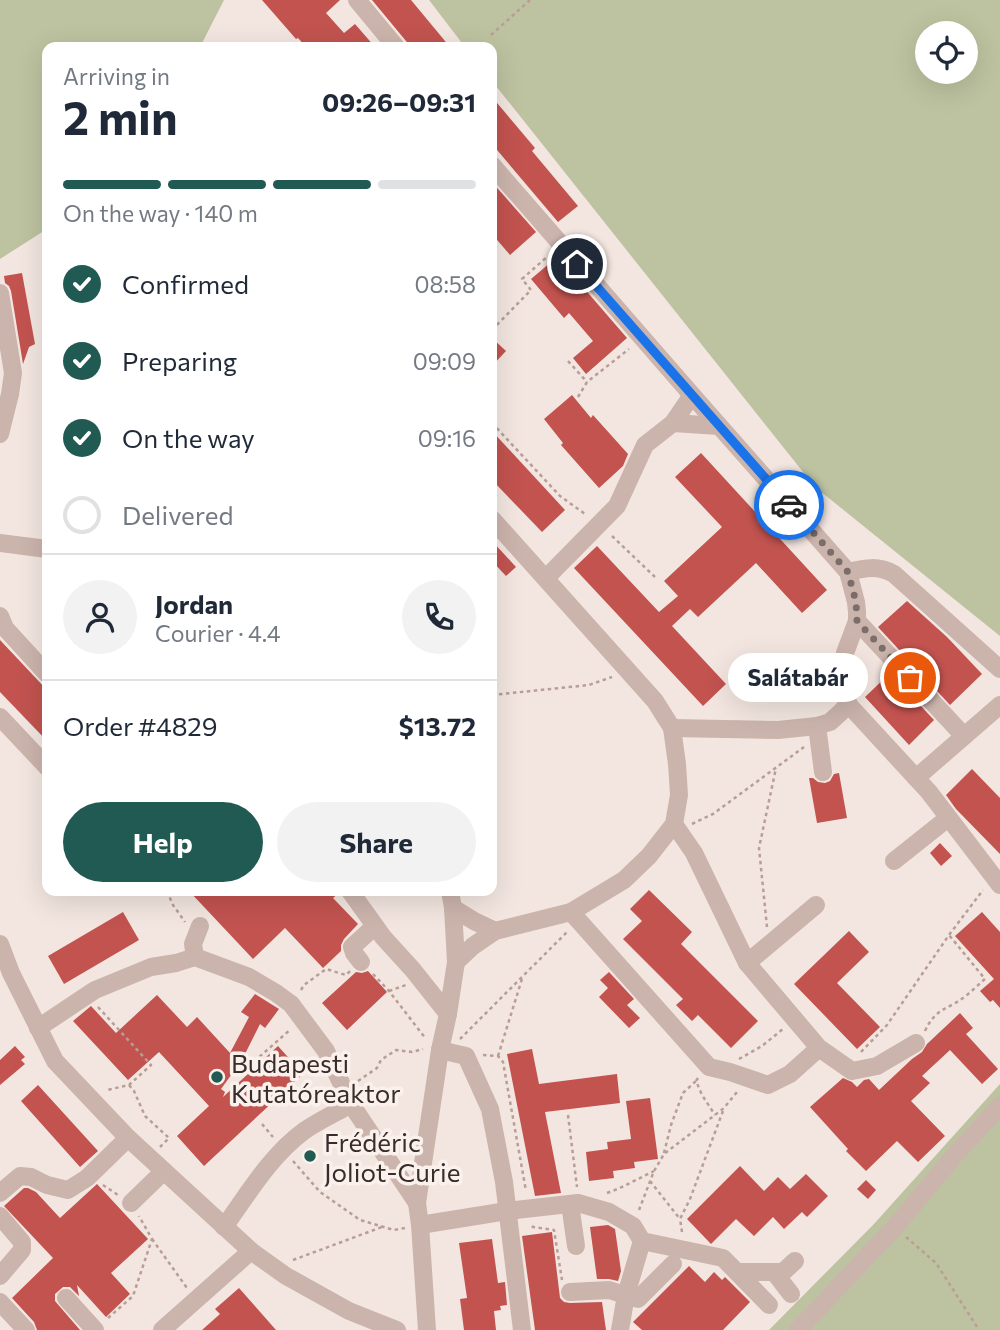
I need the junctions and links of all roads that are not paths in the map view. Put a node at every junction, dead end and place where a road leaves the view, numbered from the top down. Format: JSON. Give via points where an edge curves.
{"nodes":[{"id":1,"x":357,"y":0,"type":"edge"},
{"id":2,"x":392,"y":42,"type":"edge"},
{"id":3,"x":497,"y":171,"type":"edge"},
{"id":4,"x":0,"y":293,"type":"edge"},
{"id":5,"x":692,"y":395,"type":"junction"},
{"id":6,"x":673,"y":423,"type":"junction"},
{"id":7,"x":719,"y":426,"type":"junction"},
{"id":8,"x":0,"y":434,"type":"edge"},
{"id":9,"x":497,"y":524,"type":"edge"},
{"id":10,"x":0,"y":543,"type":"edge"},
{"id":11,"x":42,"y":547,"type":"edge"},
{"id":12,"x":848,"y":572,"type":"junction"},
{"id":13,"x":546,"y":578,"type":"junction"},
{"id":14,"x":0,"y":616,"type":"edge"},
{"id":15,"x":857,"y":621,"type":"junction"},
{"id":16,"x":42,"y":669,"type":"edge"},
{"id":17,"x":1000,"y":669,"type":"edge"},
{"id":18,"x":848,"y":704,"type":"junction"},
{"id":19,"x":1000,"y":705,"type":"edge"},
{"id":20,"x":0,"y":717,"type":"edge"},
{"id":21,"x":672,"y":728,"type":"junction"},
{"id":22,"x":818,"y":731,"type":"junction"},
{"id":23,"x":964,"y":736,"type":"junction"},
{"id":24,"x":42,"y":762,"type":"edge"},
{"id":25,"x":823,"y":772,"type":"dead end"},
{"id":26,"x":916,"y":778,"type":"junction"},
{"id":27,"x":948,"y":818,"type":"junction"},
{"id":28,"x":674,"y":824,"type":"junction"},
{"id":29,"x":894,"y":861,"type":"dead end"},
{"id":30,"x":997,"y":881,"type":"edge"},
{"id":31,"x":353,"y":896,"type":"edge"},
{"id":32,"x":452,"y":900,"type":"edge"},
{"id":33,"x":816,"y":905,"type":"dead end"},
{"id":34,"x":575,"y":916,"type":"junction"},
{"id":35,"x":374,"y":926,"type":"junction"},
{"id":36,"x":199,"y":930,"type":"road end"},
{"id":37,"x":495,"y":931,"type":"junction"},
{"id":38,"x":0,"y":944,"type":"edge"},
{"id":39,"x":195,"y":957,"type":"junction"},
{"id":40,"x":361,"y":962,"type":"road end"},
{"id":41,"x":456,"y":962,"type":"junction"},
{"id":42,"x":747,"y":963,"type":"junction"},
{"id":43,"x":449,"y":1014,"type":"junction"},
{"id":44,"x":38,"y":1028,"type":"junction"},
{"id":45,"x":916,"y":1043,"type":"road end"},
{"id":46,"x":440,"y":1048,"type":"junction"},
{"id":47,"x":819,"y":1048,"type":"junction"},
{"id":48,"x":351,"y":1104,"type":"junction"},
{"id":49,"x":1000,"y":1106,"type":"edge"},
{"id":50,"x":128,"y":1138,"type":"junction"},
{"id":51,"x":164,"y":1171,"type":"junction"},
{"id":52,"x":0,"y":1193,"type":"edge"},
{"id":53,"x":131,"y":1203,"type":"road end"},
{"id":54,"x":417,"y":1203,"type":"junction"},
{"id":55,"x":574,"y":1203,"type":"junction"},
{"id":56,"x":507,"y":1212,"type":"junction"},
{"id":57,"x":0,"y":1216,"type":"edge"},
{"id":58,"x":420,"y":1225,"type":"junction"},
{"id":59,"x":225,"y":1227,"type":"junction"},
{"id":60,"x":638,"y":1234,"type":"junction"},
{"id":61,"x":576,"y":1246,"type":"dead end"},
{"id":62,"x":251,"y":1251,"type":"junction"},
{"id":63,"x":795,"y":1261,"type":"dead end"},
{"id":64,"x":673,"y":1264,"type":"dead end"},
{"id":65,"x":737,"y":1272,"type":"junction"},
{"id":66,"x":774,"y":1272,"type":"junction"},
{"id":67,"x":0,"y":1276,"type":"edge"},
{"id":68,"x":570,"y":1292,"type":"road end"},
{"id":69,"x":791,"y":1294,"type":"dead end"},
{"id":70,"x":626,"y":1295,"type":"junction"},
{"id":71,"x":65,"y":1298,"type":"dead end"},
{"id":72,"x":0,"y":1302,"type":"edge"},
{"id":73,"x":769,"y":1306,"type":"dead end"},
{"id":74,"x":100,"y":1326,"type":"edge"},
{"id":75,"x":26,"y":1330,"type":"edge"},
{"id":76,"x":162,"y":1330,"type":"edge"},
{"id":77,"x":397,"y":1330,"type":"edge"},
{"id":78,"x":427,"y":1330,"type":"edge"},
{"id":79,"x":522,"y":1330,"type":"edge"},
{"id":80,"x":620,"y":1330,"type":"edge"},
{"id":81,"x":798,"y":1330,"type":"edge"}],
"edges":[{"from":1,"to":2,"type":"street"},
{"from":3,"to":5,"type":"street"},
{"from":4,"to":8,"type":"street","via":[[13,373]]},
{"from":5,"to":6,"type":"street"},
{"from":5,"to":7,"type":"street"},
{"from":6,"to":7,"type":"street"},
{"from":6,"to":13,"type":"street","via":[[645,445],[617,506]]},
{"from":7,"to":12,"type":"street"},
{"from":9,"to":13,"type":"street"},
{"from":10,"to":11,"type":"street"},
{"from":12,"to":15,"type":"street"},
{"from":12,"to":17,"type":"street","via":[[875,567],[894,574]]},
{"from":13,"to":21,"type":"street","via":[[654,701]]},
{"from":14,"to":16,"type":"street","via":[[5,628]]},
{"from":15,"to":18,"type":"street","via":[[844,662]]},
{"from":15,"to":23,"type":"street"},
{"from":18,"to":22,"type":"street"},
{"from":18,"to":26,"type":"street"},
{"from":19,"to":23,"type":"street"},
{"from":20,"to":24,"type":"street"},
{"from":21,"to":22,"type":"street"},
{"from":21,"to":28,"type":"street","via":[[679,795]]},
{"from":22,"to":25,"type":"street"},
{"from":23,"to":26,"type":"street"},
{"from":26,"to":27,"type":"street"},
{"from":27,"to":29,"type":"street"},
{"from":27,"to":30,"type":"street"},
{"from":28,"to":34,"type":"street","via":[[624,880]]},
{"from":28,"to":42,"type":"street","via":[[694,853]]},
{"from":31,"to":35,"type":"street"},
{"from":32,"to":37,"type":"street","via":[[474,921]]},
{"from":32,"to":41,"type":"street"},
{"from":33,"to":42,"type":"street"},
{"from":34,"to":37,"type":"street"},
{"from":34,"to":47,"type":"street","via":[[709,1067],[768,1085],[790,1074]]},
{"from":35,"to":40,"type":"street","via":[[352,947]]},
{"from":35,"to":43,"type":"street"},
{"from":36,"to":39,"type":"street","via":[[193,944]]},
{"from":37,"to":41,"type":"street"},
{"from":38,"to":44,"type":"street"},
{"from":39,"to":44,"type":"street","via":[[150,967],[95,990]]},
{"from":39,"to":48,"type":"street","via":[[249,977],[291,1004],[326,1051]]},
{"from":41,"to":43,"type":"street"},
{"from":42,"to":47,"type":"street"},
{"from":43,"to":46,"type":"street"},
{"from":44,"to":50,"type":"street","via":[[55,1061]]},
{"from":45,"to":47,"type":"street","via":[[877,1066],[852,1071]]},
{"from":46,"to":54,"type":"street"},
{"from":46,"to":56,"type":"street","via":[[466,1056],[490,1109]]},
{"from":48,"to":54,"type":"street"},
{"from":48,"to":59,"type":"street","via":[[284,1149]]},
{"from":49,"to":81,"type":"street"},
{"from":50,"to":51,"type":"street"},
{"from":50,"to":52,"type":"street","via":[[68,1190],[20,1176]]},
{"from":51,"to":53,"type":"street"},
{"from":51,"to":59,"type":"street"},
{"from":54,"to":58,"type":"street"},
{"from":55,"to":56,"type":"street"},
{"from":55,"to":60,"type":"street","via":[[609,1212]]},
{"from":55,"to":61,"type":"street"},
{"from":56,"to":58,"type":"street"},
{"from":56,"to":79,"type":"street"},
{"from":57,"to":67,"type":"street","via":[[22,1242],[22,1250]]},
{"from":58,"to":78,"type":"street"},
{"from":59,"to":62,"type":"street"},
{"from":60,"to":65,"type":"street","via":[[723,1258]]},
{"from":60,"to":70,"type":"street"},
{"from":62,"to":76,"type":"street"},
{"from":62,"to":77,"type":"street","via":[[349,1311]]},
{"from":63,"to":66,"type":"street","via":[[783,1272]]},
{"from":64,"to":70,"type":"street","via":[[638,1298]]},
{"from":65,"to":66,"type":"street"},
{"from":65,"to":73,"type":"street"},
{"from":66,"to":69,"type":"street"},
{"from":68,"to":70,"type":"street","via":[[609,1290]]},
{"from":70,"to":80,"type":"street"},
{"from":71,"to":74,"type":"street"},
{"from":72,"to":75,"type":"street"}]}
